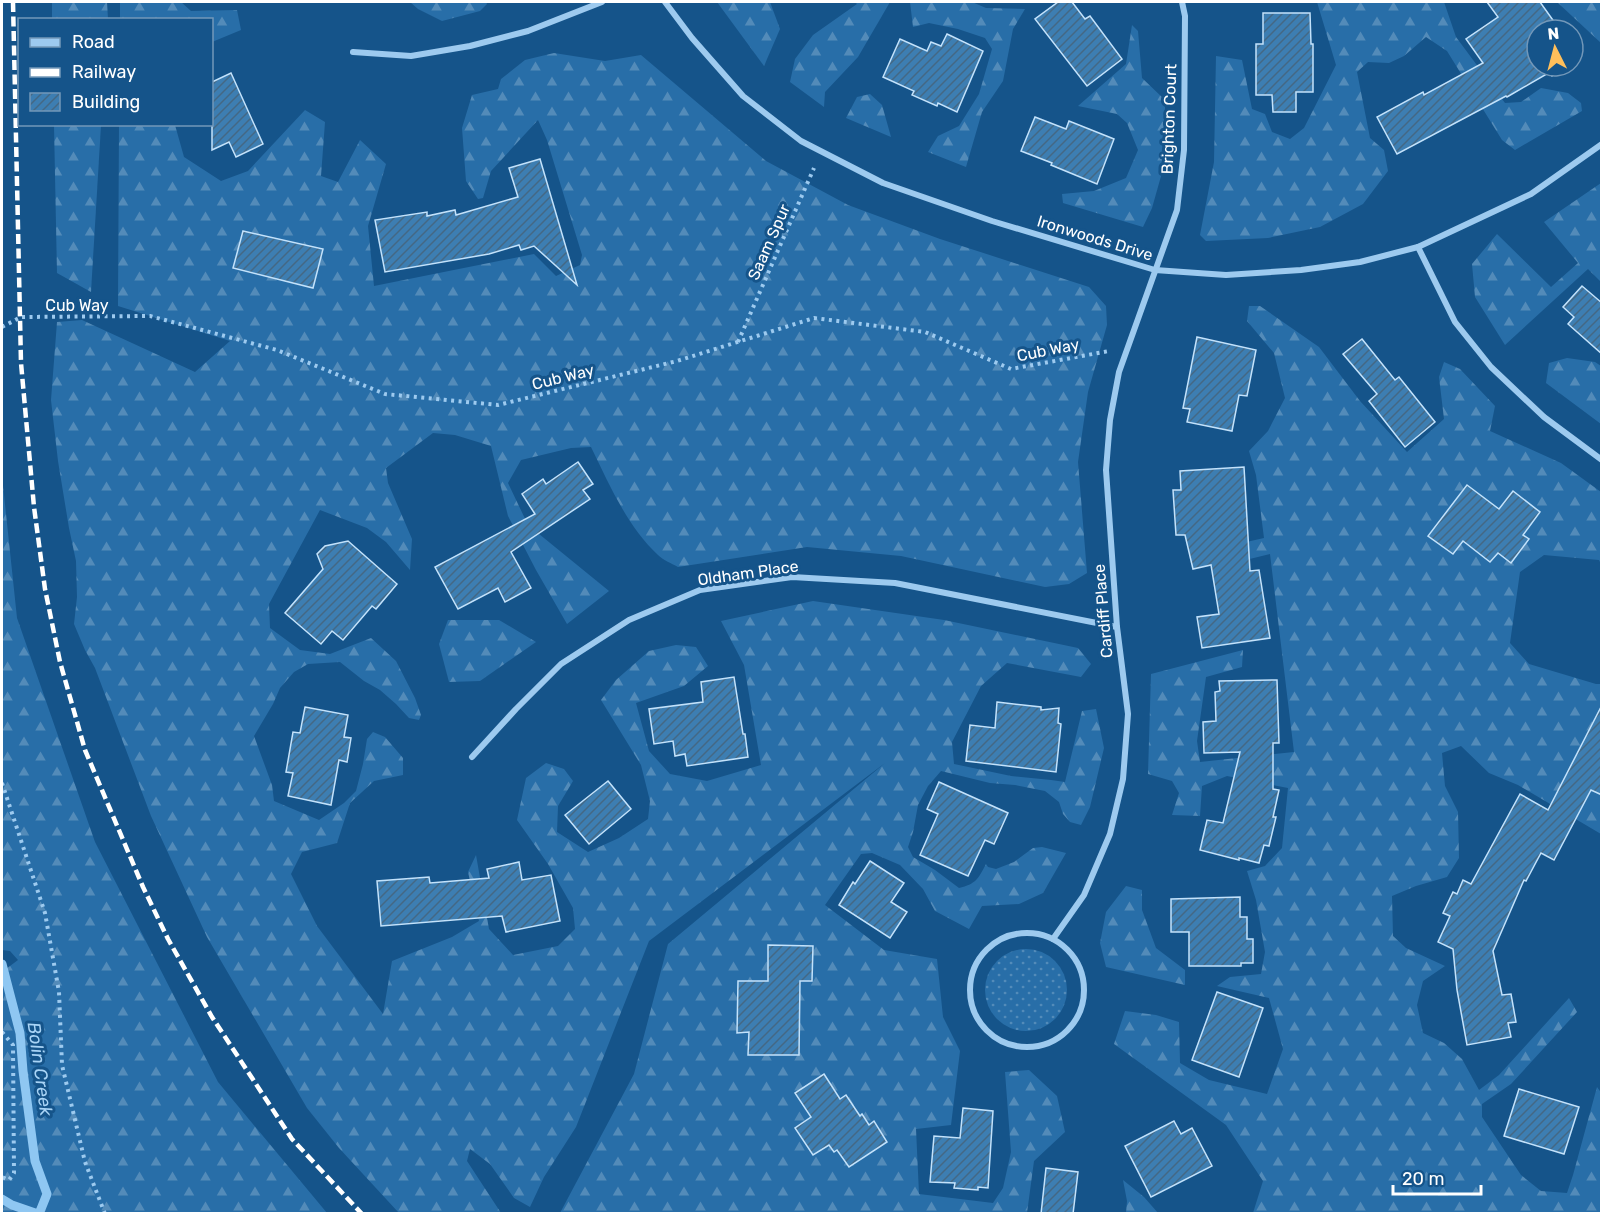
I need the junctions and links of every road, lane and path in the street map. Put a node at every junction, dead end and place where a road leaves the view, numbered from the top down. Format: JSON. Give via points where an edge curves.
{"nodes":[{"id":1,"x":602,"y":2,"type":"edge"},
{"id":2,"x":665,"y":2,"type":"edge"},
{"id":3,"x":1182,"y":2,"type":"edge"},
{"id":4,"x":353,"y":52,"type":"dead end"},
{"id":5,"x":1602,"y":144,"type":"edge"},
{"id":6,"x":822,"y":151,"type":"junction"},
{"id":7,"x":1418,"y":247,"type":"junction"},
{"id":8,"x":1155,"y":270,"type":"junction"},
{"id":9,"x":2,"y":327,"type":"edge"},
{"id":10,"x":738,"y":342,"type":"junction"},
{"id":11,"x":1128,"y":348,"type":"junction"},
{"id":12,"x":1602,"y":460,"type":"edge"},
{"id":13,"x":1117,"y":627,"type":"junction"},
{"id":14,"x":472,"y":757,"type":"dead end"},
{"id":15,"x":2,"y":783,"type":"edge"},
{"id":16,"x":1053,"y":939,"type":"junction"},
{"id":17,"x":2,"y":1032,"type":"edge"},
{"id":18,"x":2,"y":1177,"type":"edge"},
{"id":19,"x":105,"y":1214,"type":"edge"}],
"edges":[{"from":1,"to":4,"type":"street","via":[[528,31],[470,46],[411,56]]},
{"from":2,"to":6,"type":"street","name":"Ironwoods Drive","via":[[743,96],[801,141]]},
{"from":3,"to":8,"type":"street","name":"Brighton Court","via":[[1184,150],[1177,210]]},
{"from":5,"to":7,"type":"street","name":"Ironwoods Drive","via":[[1531,194]]},
{"from":6,"to":8,"type":"street","name":"Ironwoods Drive","via":[[883,183]]},
{"from":6,"to":10,"type":"path","name":"Saam Spur"},
{"from":7,"to":8,"type":"street","name":"Ironwoods Drive","via":[[1360,262],[1301,270],[1226,274]]},
{"from":7,"to":12,"type":"street","via":[[1455,322],[1491,367],[1544,417]]},
{"from":8,"to":11,"type":"street","name":"Cardiff Place"},
{"from":9,"to":10,"type":"path","name":"Cub Way","via":[[21,317],[150,316],[278,350],[385,394],[498,405]]},
{"from":10,"to":11,"type":"path","name":"Cub Way","via":[[814,318],[925,332],[1011,369]]},
{"from":11,"to":13,"type":"street","name":"Cardiff Place","via":[[1110,420],[1106,470]]},
{"from":13,"to":14,"type":"street","name":"Oldham Place","via":[[895,583],[792,577],[700,590],[629,620],[561,664]]},
{"from":13,"to":16,"type":"street","name":"Cardiff Place","via":[[1128,714],[1123,779],[1110,834],[1084,895]]},
{"from":15,"to":19,"type":"path","via":[[45,914],[59,992],[62,1065],[85,1162]]},
{"from":16,"to":16,"type":"street","via":[[1016,934],[998,940],[983,952],[973,968],[969,987],[979,1023],[1009,1045],[1027,1048],[1063,1035],[1083,1003],[1084,984],[1079,966],[1068,950]]},
{"from":17,"to":18,"type":"path","via":[[13,1045],[14,1173],[9,1180]]}]}
